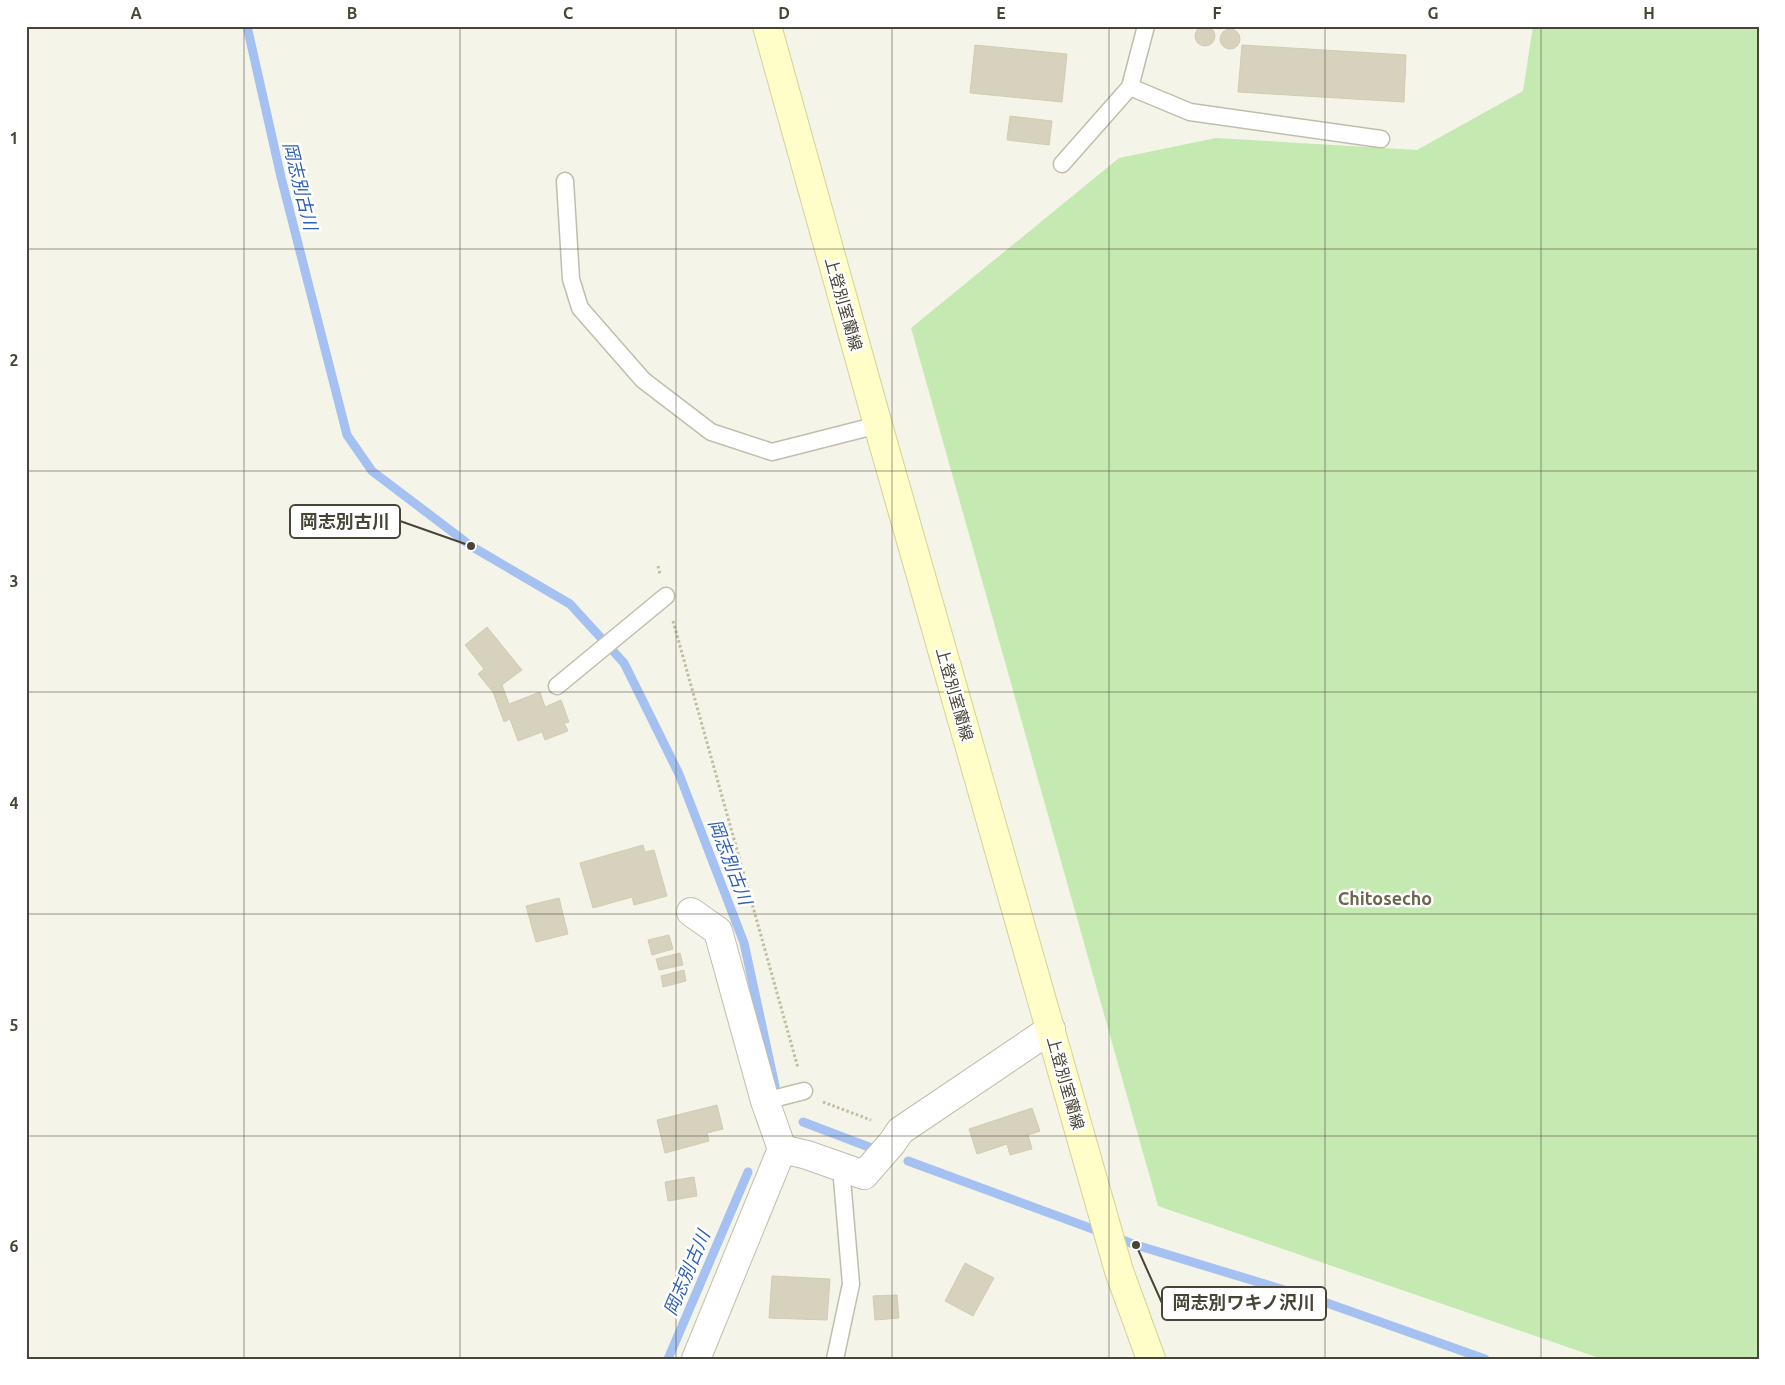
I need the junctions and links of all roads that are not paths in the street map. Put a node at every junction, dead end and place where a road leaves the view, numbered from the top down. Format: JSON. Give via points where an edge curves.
{"nodes":[{"id":1,"x":767,"y":26,"type":"edge"},
{"id":2,"x":1146,"y":26,"type":"edge"},
{"id":3,"x":1130,"y":87,"type":"junction"},
{"id":4,"x":1381,"y":139,"type":"dead end"},
{"id":5,"x":1062,"y":164,"type":"dead end"},
{"id":6,"x":565,"y":181,"type":"dead end"},
{"id":7,"x":878,"y":425,"type":"junction"},
{"id":8,"x":666,"y":596,"type":"road end"},
{"id":9,"x":557,"y":686,"type":"dead end"},
{"id":10,"x":691,"y":912,"type":"dead end"},
{"id":11,"x":1051,"y":1029,"type":"junction"},
{"id":12,"x":804,"y":1091,"type":"road end"},
{"id":13,"x":765,"y":1101,"type":"junction"},
{"id":14,"x":782,"y":1149,"type":"junction"},
{"id":15,"x":840,"y":1167,"type":"junction"},
{"id":16,"x":696,"y":1359,"type":"edge"},
{"id":17,"x":835,"y":1359,"type":"edge"},
{"id":18,"x":1151,"y":1359,"type":"edge"}],
"edges":[{"from":1,"to":7,"type":"main road","name":"上登別室蘭線"},
{"from":2,"to":3,"type":"lane"},
{"from":3,"to":4,"type":"lane","via":[[1190,112]]},
{"from":3,"to":5,"type":"lane"},
{"from":6,"to":7,"type":"lane","via":[[571,279],[580,308],[642,380],[711,432],[772,452]]},
{"from":7,"to":11,"type":"main road","name":"上登別室蘭線"},
{"from":8,"to":9,"type":"lane"},
{"from":10,"to":13,"type":"street","via":[[718,931]]},
{"from":11,"to":15,"type":"street","via":[[900,1131],[864,1176]]},
{"from":11,"to":18,"type":"main road","name":"上登別室蘭線","via":[[1119,1271]]},
{"from":12,"to":13,"type":"lane"},
{"from":13,"to":14,"type":"street"},
{"from":14,"to":15,"type":"street"},
{"from":14,"to":16,"type":"street"},
{"from":15,"to":17,"type":"lane","via":[[851,1284]]}]}
